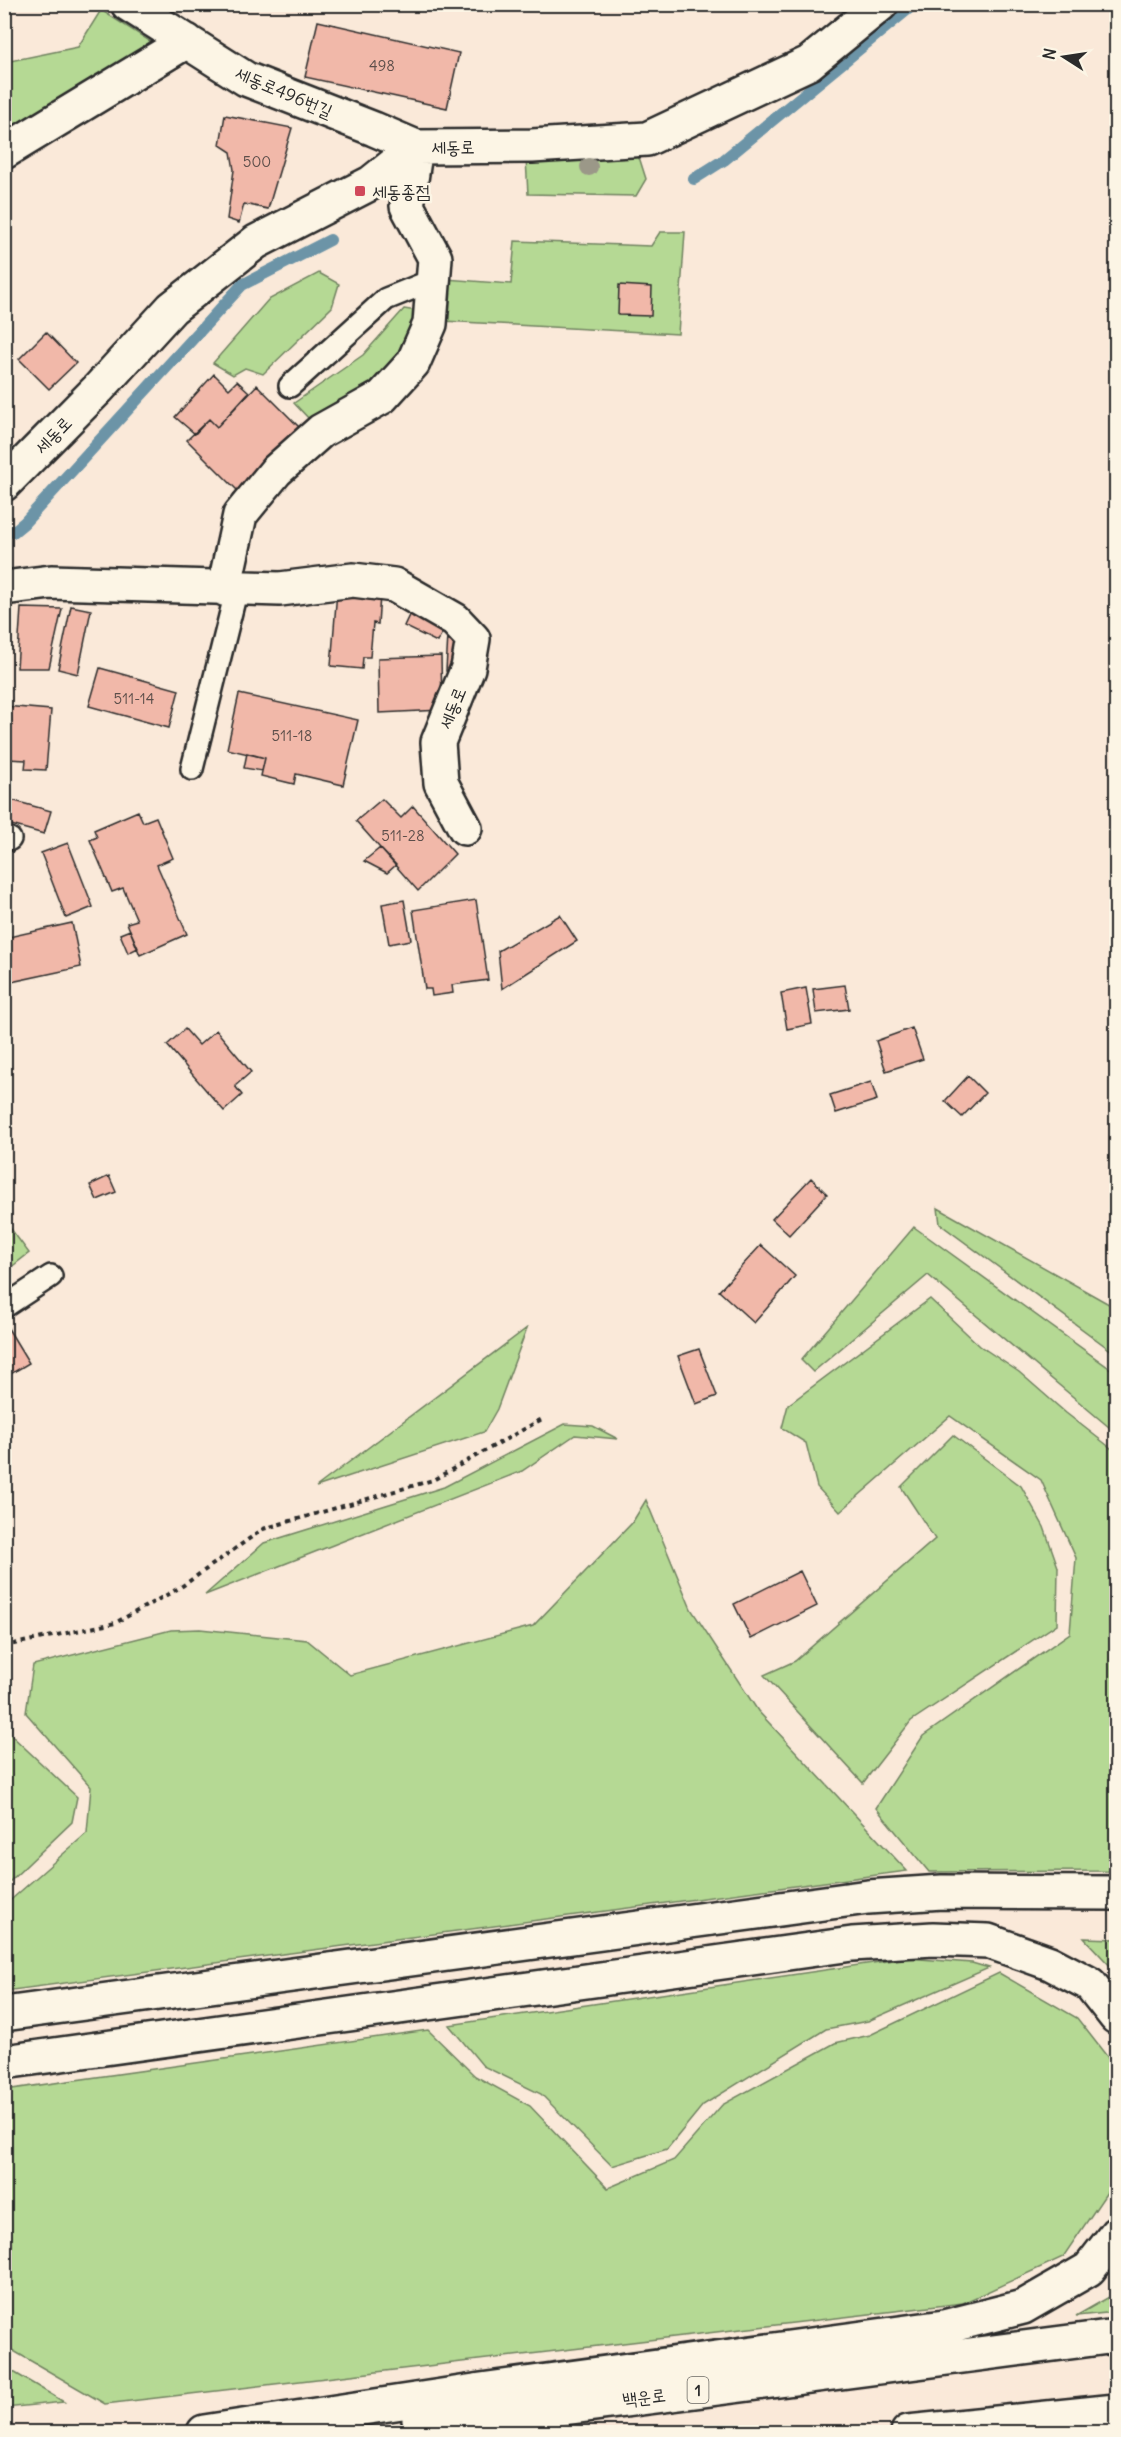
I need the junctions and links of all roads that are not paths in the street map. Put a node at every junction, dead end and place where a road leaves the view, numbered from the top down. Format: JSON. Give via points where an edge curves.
{"nodes":[{"id":1,"x":128,"y":4,"type":"edge"},
{"id":2,"x":881,"y":4,"type":"edge"},
{"id":3,"x":187,"y":41,"type":"junction"},
{"id":4,"x":416,"y":147,"type":"junction"},
{"id":5,"x":4,"y":152,"type":"edge"},
{"id":6,"x":433,"y":279,"type":"junction"},
{"id":7,"x":290,"y":386,"type":"dead end"},
{"id":8,"x":4,"y":484,"type":"edge"},
{"id":9,"x":4,"y":588,"type":"edge"},
{"id":10,"x":231,"y":589,"type":"junction"},
{"id":11,"x":192,"y":769,"type":"dead end"},
{"id":12,"x":465,"y":828,"type":"dead end"},
{"id":13,"x":51,"y":1276,"type":"dead end"},
{"id":14,"x":4,"y":1307,"type":"edge"},
{"id":15,"x":1116,"y":1893,"type":"edge"},
{"id":16,"x":4,"y":2014,"type":"edge"},
{"id":17,"x":1116,"y":2017,"type":"edge"},
{"id":18,"x":4,"y":2062,"type":"edge"},
{"id":19,"x":1116,"y":2234,"type":"edge"},
{"id":20,"x":1116,"y":2336,"type":"edge"},
{"id":21,"x":1116,"y":2411,"type":"edge"},
{"id":22,"x":204,"y":2433,"type":"edge"},
{"id":23,"x":278,"y":2433,"type":"edge"},
{"id":24,"x":908,"y":2433,"type":"edge"}],
"edges":[{"from":1,"to":3,"type":"main road","name":"세동로496번길"},
{"from":2,"to":4,"type":"main road","name":"세동로","via":[[809,63],[647,139],[532,146]]},
{"from":3,"to":4,"type":"main road","name":"세동로496번길","via":[[246,79]]},
{"from":3,"to":5,"type":"main road"},
{"from":4,"to":6,"type":"main road","via":[[407,206],[435,258]]},
{"from":4,"to":8,"type":"main road","name":"세동로","via":[[371,183],[256,242],[172,308]]},
{"from":6,"to":7,"type":"lane","via":[[386,299]]},
{"from":6,"to":10,"type":"main road","via":[[430,324],[413,363],[382,398],[321,432],[276,471],[240,515]]},
{"from":9,"to":10,"type":"main road","name":"세동로","via":[[51,582]]},
{"from":10,"to":11,"type":"lane"},
{"from":10,"to":12,"type":"main road","name":"세동로","via":[[280,589],[353,580],[394,585],[455,620],[473,639],[468,668],[438,742],[441,783]]},
{"from":13,"to":14,"type":"lane"},
{"from":15,"to":16,"type":"main road","via":[[942,1892],[868,1897]]},
{"from":17,"to":18,"type":"main road","via":[[1090,1984],[1050,1962],[988,1941],[933,1939],[852,1944]]},
{"from":19,"to":22,"type":"main road","via":[[1089,2269],[1023,2307],[944,2327],[481,2390]]},
{"from":20,"to":23,"type":"main road","name":"백운로","number":"1","via":[[564,2408]]},
{"from":21,"to":24,"type":"main road"}]}
